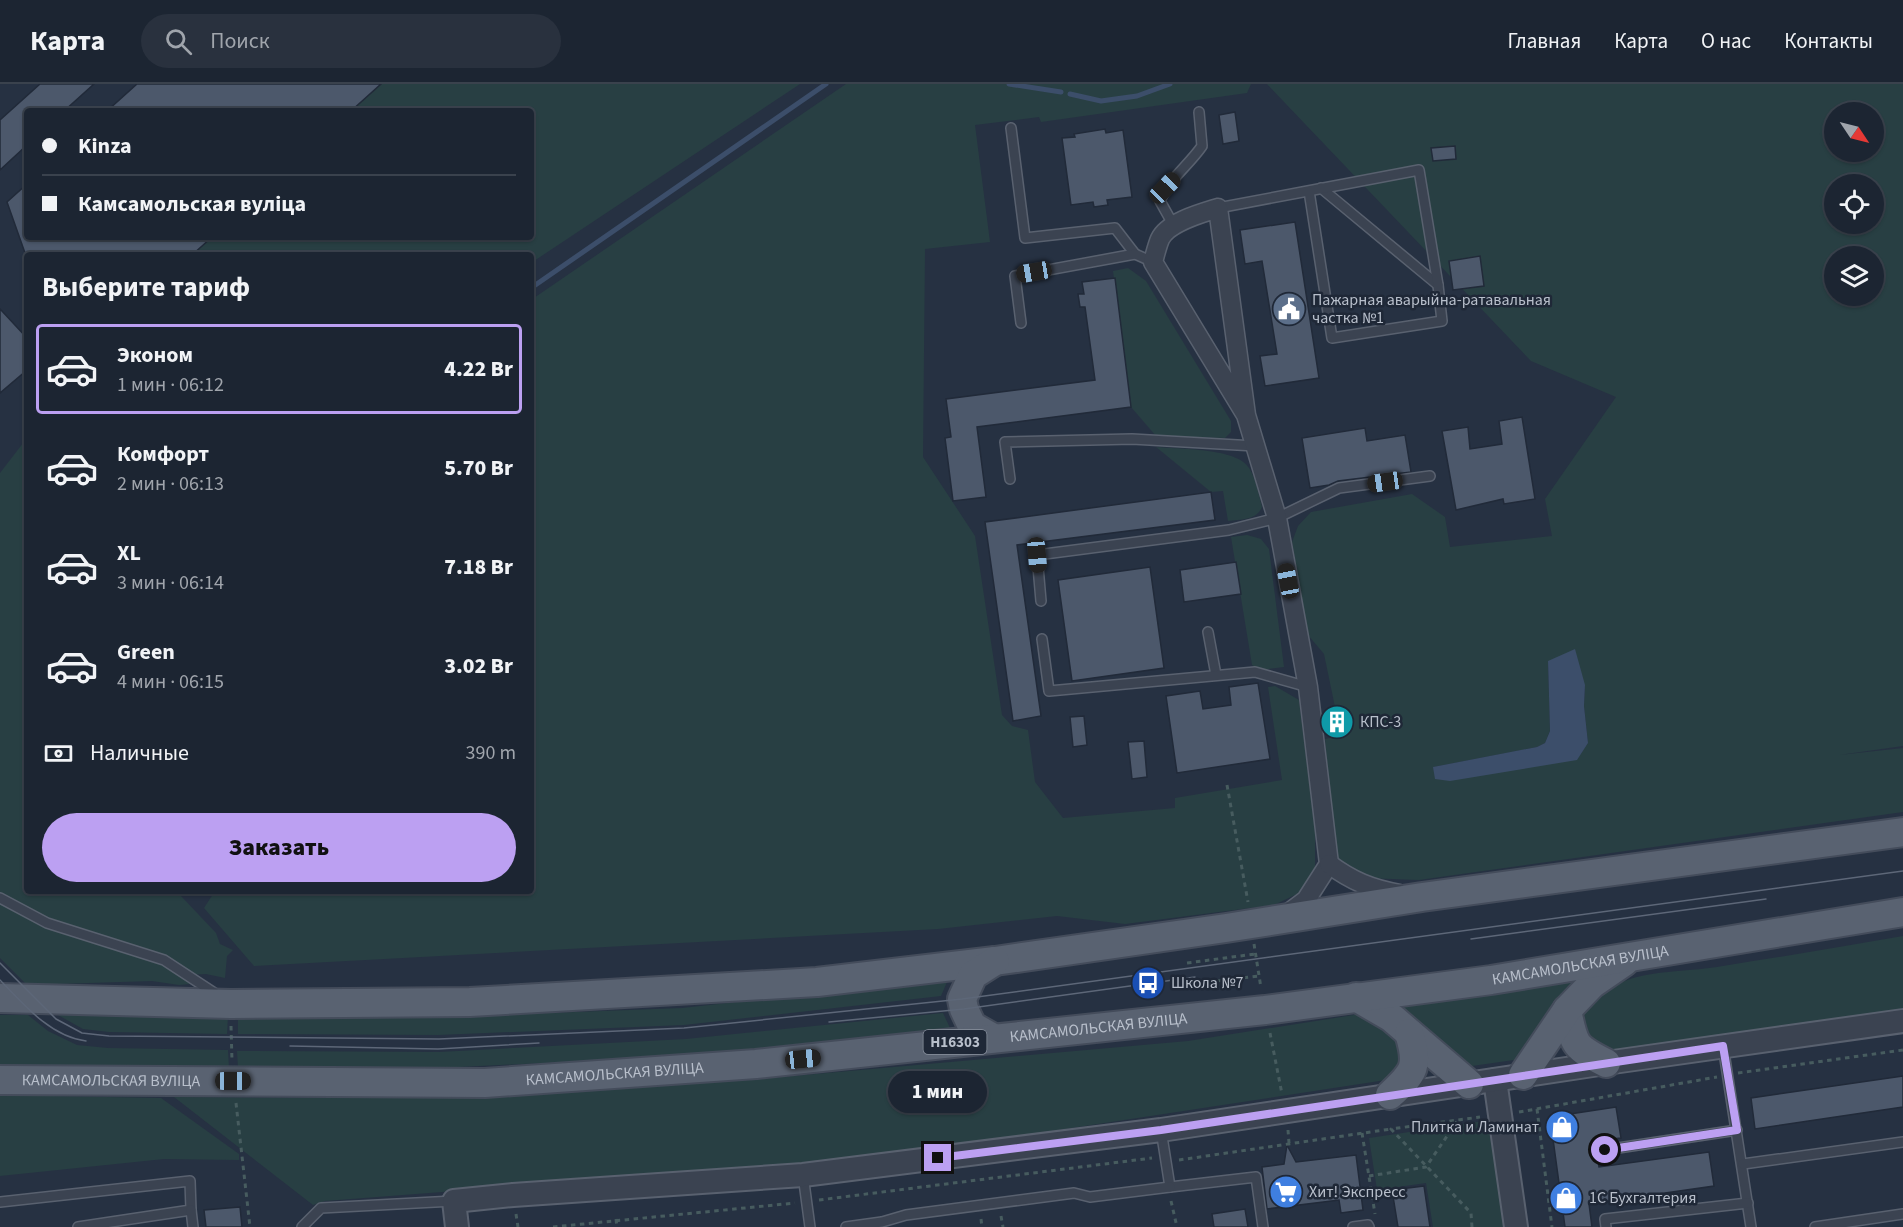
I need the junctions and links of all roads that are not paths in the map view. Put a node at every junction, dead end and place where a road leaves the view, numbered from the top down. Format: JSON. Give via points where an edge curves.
{"nodes":[{"id":1,"x":1199,"y":112,"type":"dead end"},
{"id":2,"x":1011,"y":128,"type":"dead end"},
{"id":3,"x":1321,"y":189,"type":"junction"},
{"id":4,"x":1309,"y":191,"type":"junction"},
{"id":5,"x":1218,"y":208,"type":"junction"},
{"id":6,"x":1174,"y":226,"type":"junction"},
{"id":7,"x":1135,"y":254,"type":"junction"},
{"id":8,"x":1153,"y":262,"type":"junction"},
{"id":9,"x":1438,"y":285,"type":"junction"},
{"id":10,"x":1021,"y":323,"type":"dead end"},
{"id":11,"x":1246,"y":415,"type":"junction"},
{"id":12,"x":1255,"y":446,"type":"junction"},
{"id":13,"x":1430,"y":476,"type":"dead end"},
{"id":14,"x":1010,"y":479,"type":"dead end"},
{"id":15,"x":1277,"y":518,"type":"junction"},
{"id":16,"x":1041,"y":601,"type":"dead end"},
{"id":17,"x":1208,"y":632,"type":"dead end"},
{"id":18,"x":1042,"y":639,"type":"dead end"},
{"id":19,"x":1216,"y":675,"type":"junction"},
{"id":20,"x":1308,"y":687,"type":"junction"},
{"id":21,"x":1897,"y":838,"type":"edge"},
{"id":22,"x":1329,"y":864,"type":"junction"},
{"id":23,"x":1422,"y":897,"type":"junction"},
{"id":24,"x":0,"y":898,"type":"edge"},
{"id":25,"x":1900,"y":910,"type":"edge"},
{"id":26,"x":1264,"y":922,"type":"junction"},
{"id":27,"x":1632,"y":957,"type":"junction"},
{"id":28,"x":995,"y":961,"type":"junction"},
{"id":29,"x":1356,"y":997,"type":"junction"},
{"id":30,"x":0,"y":998,"type":"edge"},
{"id":31,"x":231,"y":1004,"type":"junction"},
{"id":32,"x":1567,"y":1010,"type":"junction"},
{"id":33,"x":1903,"y":1022,"type":"edge"},
{"id":34,"x":1409,"y":1033,"type":"junction"},
{"id":35,"x":993,"y":1038,"type":"junction"},
{"id":36,"x":1723,"y":1046,"type":"junction"},
{"id":37,"x":1606,"y":1062,"type":"junction"},
{"id":38,"x":1524,"y":1076,"type":"junction"},
{"id":39,"x":0,"y":1080,"type":"edge"},
{"id":40,"x":1482,"y":1082,"type":"junction"},
{"id":41,"x":1390,"y":1095,"type":"junction"},
{"id":42,"x":1161,"y":1130,"type":"junction"},
{"id":43,"x":1737,"y":1130,"type":"junction"},
{"id":44,"x":1903,"y":1142,"type":"edge"},
{"id":45,"x":1605,"y":1150,"type":"dead end"},
{"id":46,"x":1743,"y":1164,"type":"junction"},
{"id":47,"x":803,"y":1175,"type":"junction"},
{"id":48,"x":1170,"y":1187,"type":"junction"},
{"id":49,"x":0,"y":1202,"type":"edge"},
{"id":50,"x":454,"y":1202,"type":"junction"},
{"id":51,"x":1748,"y":1203,"type":"junction"},
{"id":52,"x":191,"y":1210,"type":"junction"},
{"id":53,"x":1903,"y":1214,"type":"edge"},
{"id":54,"x":1850,"y":1225,"type":"edge"},
{"id":55,"x":1369,"y":1226,"type":"edge"},
{"id":56,"x":78,"y":1227,"type":"edge"},
{"id":57,"x":193,"y":1227,"type":"edge"},
{"id":58,"x":302,"y":1227,"type":"edge"},
{"id":59,"x":457,"y":1227,"type":"edge"},
{"id":60,"x":810,"y":1227,"type":"edge"},
{"id":61,"x":846,"y":1227,"type":"edge"},
{"id":62,"x":1263,"y":1227,"type":"edge"},
{"id":63,"x":1353,"y":1227,"type":"edge"},
{"id":64,"x":1516,"y":1227,"type":"edge"},
{"id":65,"x":1606,"y":1227,"type":"edge"},
{"id":66,"x":1751,"y":1227,"type":"edge"},
{"id":67,"x":1815,"y":1227,"type":"edge"}],
"edges":[{"from":1,"to":6,"type":"lane","via":[[1202,146],[1165,188],[1160,201]]},
{"from":2,"to":7,"type":"lane","via":[[1026,238],[1115,228]]},
{"from":3,"to":4,"type":"lane"},
{"from":3,"to":9,"type":"lane"},
{"from":3,"to":9,"type":"lane","via":[[1419,170]]},
{"from":4,"to":5,"type":"lane"},
{"from":4,"to":9,"type":"lane","via":[[1332,338],[1442,321]]},
{"from":5,"to":6,"type":"street"},
{"from":5,"to":11,"type":"street"},
{"from":6,"to":8,"type":"street","via":[[1161,237]]},
{"from":7,"to":8,"type":"lane"},
{"from":7,"to":10,"type":"lane","via":[[1015,276]]},
{"from":8,"to":11,"type":"street"},
{"from":11,"to":12,"type":"street"},
{"from":12,"to":14,"type":"lane","via":[[1132,438],[1005,442]]},
{"from":12,"to":15,"type":"street"},
{"from":13,"to":15,"type":"lane","via":[[1340,488]]},
{"from":15,"to":16,"type":"lane","via":[[1230,530],[1037,555]]},
{"from":15,"to":20,"type":"street"},
{"from":17,"to":19,"type":"lane"},
{"from":18,"to":19,"type":"lane","via":[[1049,692]]},
{"from":19,"to":20,"type":"lane","via":[[1255,672]]},
{"from":20,"to":22,"type":"street"},
{"from":21,"to":23,"type":"main road"},
{"from":22,"to":23,"type":"street","via":[[1361,884]]},
{"from":22,"to":26,"type":"street","via":[[1306,900],[1294,910]]},
{"from":23,"to":26,"type":"main road"},
{"from":24,"to":31,"type":"lane","via":[[46,923],[164,960]]},
{"from":25,"to":27,"type":"main road","name":"КАМСАМОЛЬСКАЯ ВУЛІЦА","number":"Н16303"},
{"from":26,"to":28,"type":"main road"},
{"from":27,"to":29,"type":"main road","name":"КАМСАМОЛЬСКАЯ ВУЛІЦА","number":"Н16303"},
{"from":27,"to":32,"type":"main road","via":[[1592,984]]},
{"from":28,"to":31,"type":"main road","via":[[817,982],[504,1000]]},
{"from":28,"to":35,"type":"main road","via":[[974,975],[962,999],[972,1026]]},
{"from":29,"to":34,"type":"main road"},
{"from":29,"to":35,"type":"main road","name":"КАМСАМОЛЬСКАЯ ВУЛІЦА","number":"Н16303"},
{"from":30,"to":31,"type":"main road"},
{"from":32,"to":37,"type":"main road","via":[[1580,1050]]},
{"from":32,"to":38,"type":"main road"},
{"from":33,"to":36,"type":"street"},
{"from":34,"to":40,"type":"main road"},
{"from":34,"to":41,"type":"main road","via":[[1416,1054],[1410,1077]]},
{"from":35,"to":39,"type":"main road","name":"КАМСАМОЛЬСКАЯ ВУЛІЦА","number":"Н16303","via":[[756,1064],[485,1083]]},
{"from":36,"to":37,"type":"street"},
{"from":36,"to":43,"type":"lane"},
{"from":37,"to":38,"type":"street"},
{"from":38,"to":40,"type":"street"},
{"from":40,"to":41,"type":"street"},
{"from":40,"to":64,"type":"street","via":[[1500,1114]]},
{"from":41,"to":42,"type":"street"},
{"from":42,"to":47,"type":"street"},
{"from":42,"to":48,"type":"lane"},
{"from":43,"to":45,"type":"lane"},
{"from":43,"to":46,"type":"lane"},
{"from":44,"to":46,"type":"lane"},
{"from":46,"to":51,"type":"lane"},
{"from":47,"to":50,"type":"street"},
{"from":47,"to":60,"type":"lane"},
{"from":48,"to":61,"type":"lane","via":[[1090,1197],[1074,1193],[906,1215]]},
{"from":48,"to":62,"type":"lane","via":[[1256,1177]]},
{"from":49,"to":52,"type":"lane","via":[[190,1181]]},
{"from":50,"to":58,"type":"lane","via":[[321,1208]]},
{"from":50,"to":59,"type":"street"},
{"from":51,"to":65,"type":"lane","via":[[1605,1219]]},
{"from":51,"to":66,"type":"lane"},
{"from":52,"to":56,"type":"lane"},
{"from":52,"to":57,"type":"lane"},
{"from":53,"to":54,"type":"lane"},
{"from":54,"to":67,"type":"lane"},
{"from":55,"to":63,"type":"lane"}]}
